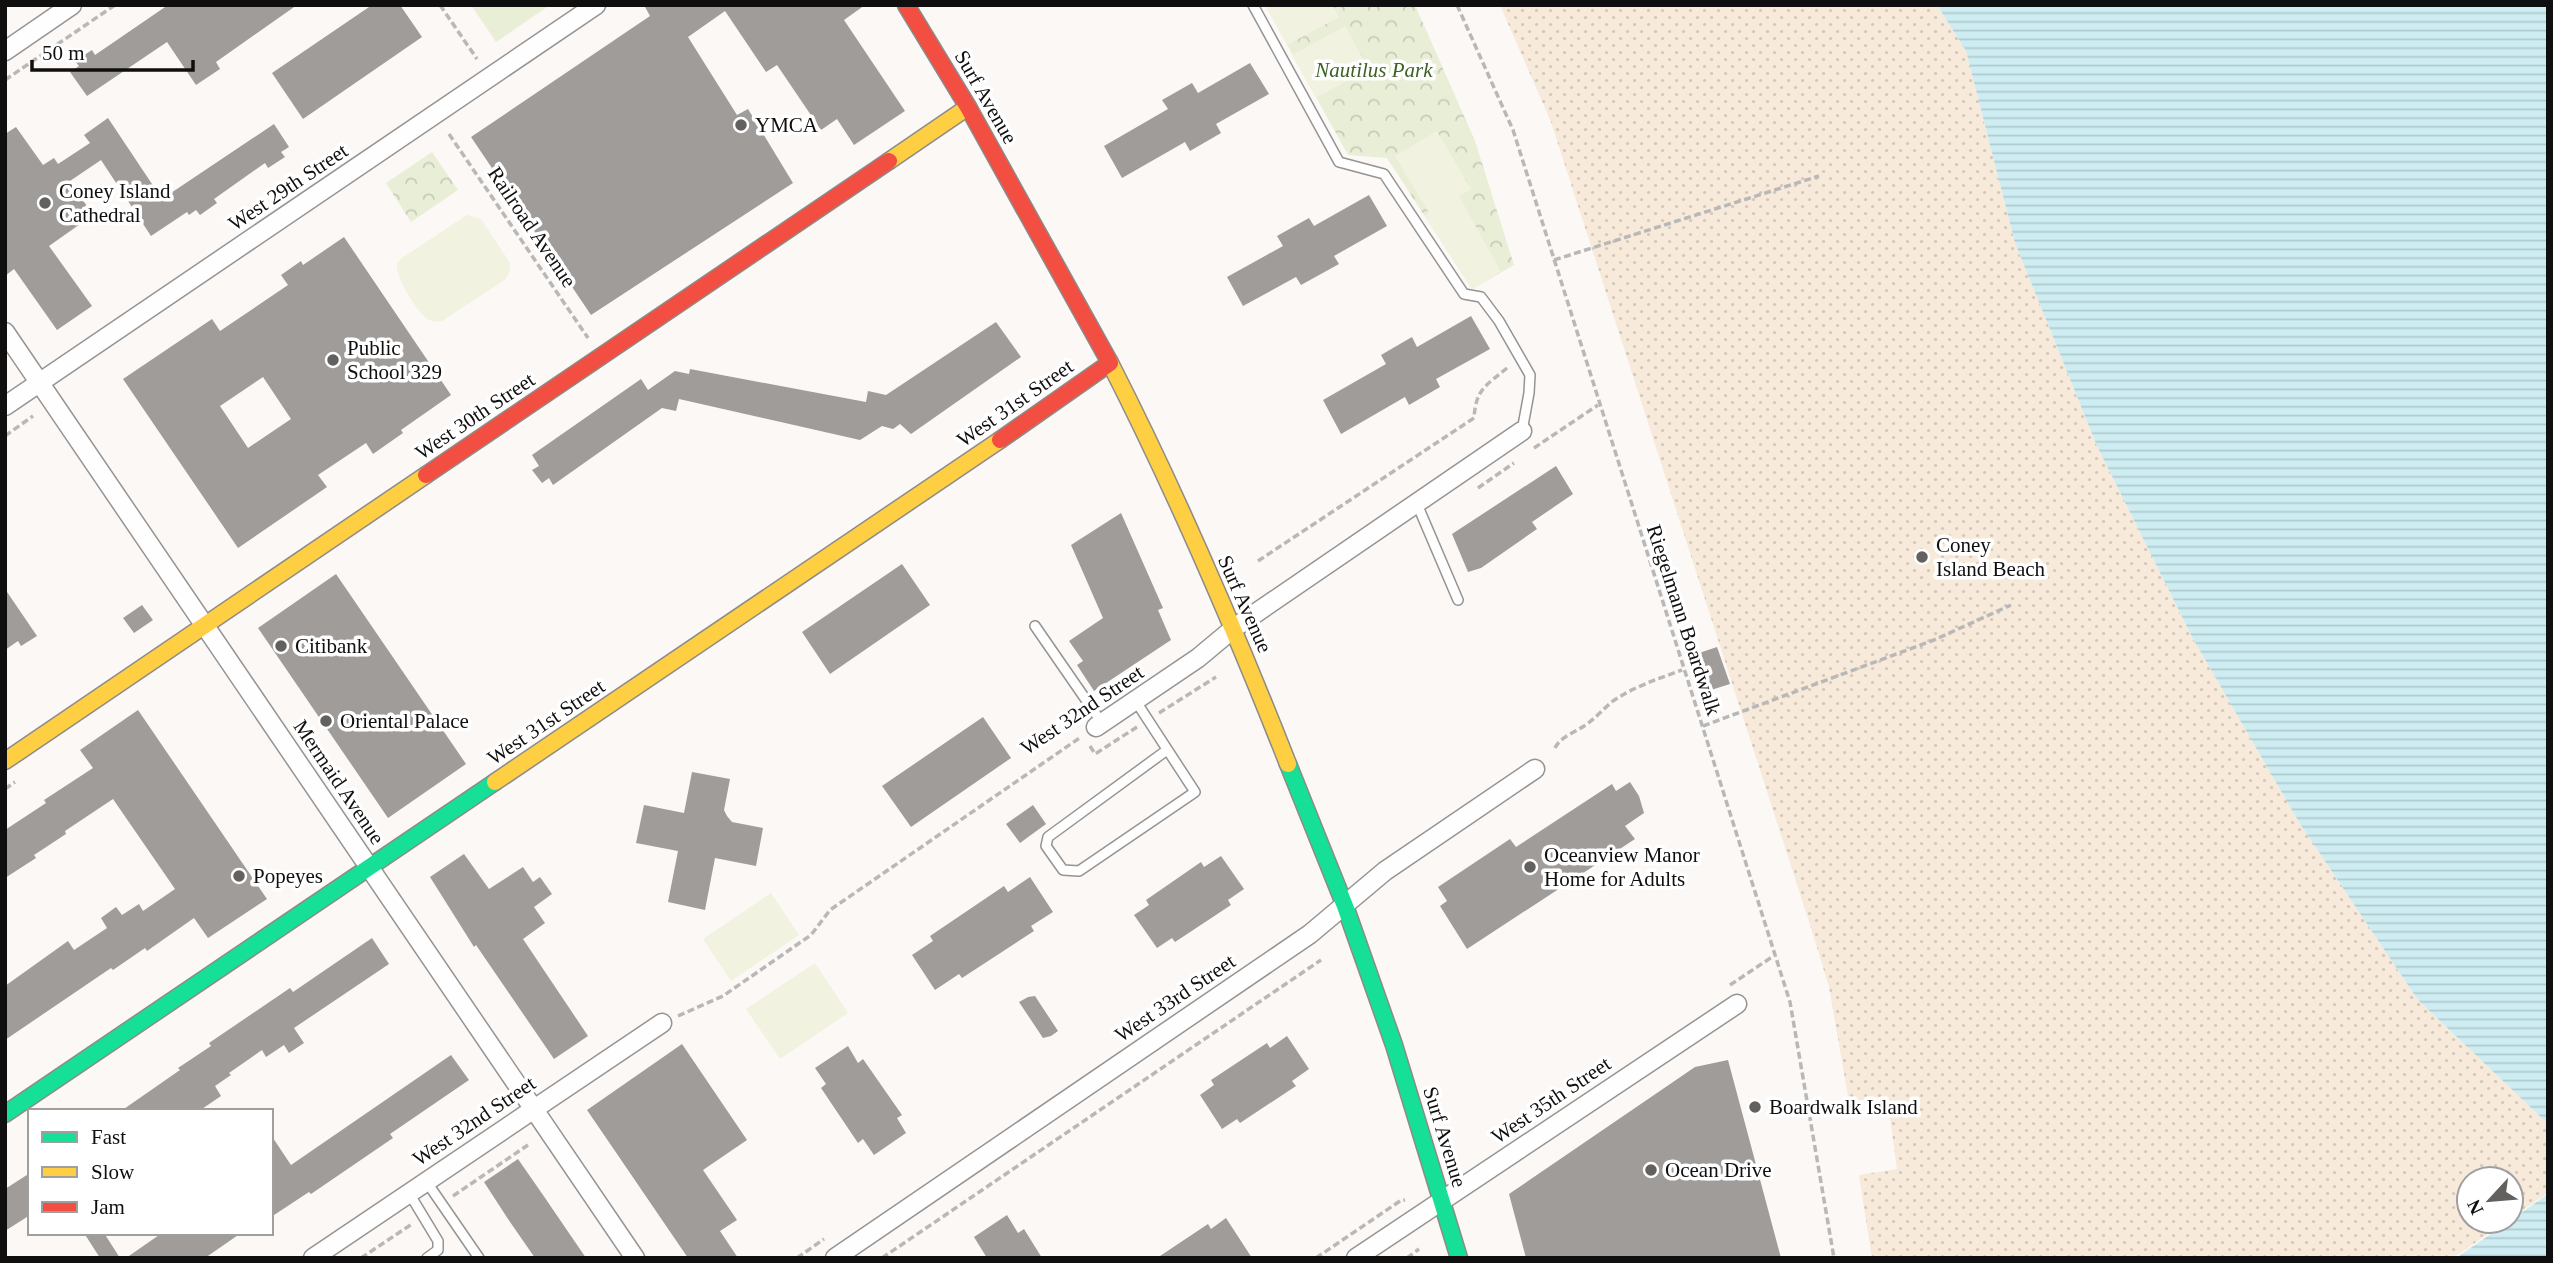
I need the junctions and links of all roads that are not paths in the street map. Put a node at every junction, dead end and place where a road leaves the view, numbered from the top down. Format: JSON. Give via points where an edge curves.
{"nodes":[{"id":1,"x":72,"y":5,"type":"edge"},
{"id":2,"x":596,"y":5,"type":"edge"},
{"id":3,"x":906,"y":5,"type":"edge"},
{"id":4,"x":1253,"y":5,"type":"edge"},
{"id":5,"x":5,"y":51,"type":"edge"},
{"id":6,"x":968,"y":107,"type":"junction"},
{"id":7,"x":5,"y":332,"type":"edge"},
{"id":8,"x":1110,"y":363,"type":"junction"},
{"id":9,"x":39,"y":382,"type":"junction"},
{"id":10,"x":5,"y":406,"type":"edge"},
{"id":11,"x":1522,"y":431,"type":"joint"},
{"id":12,"x":1418,"y":504,"type":"junction"},
{"id":13,"x":1458,"y":600,"type":"dead end"},
{"id":14,"x":205,"y":625,"type":"junction"},
{"id":15,"x":1035,"y":626,"type":"dead end"},
{"id":16,"x":1234,"y":628,"type":"junction"},
{"id":17,"x":1135,"y":700,"type":"junction"},
{"id":18,"x":1099,"y":725,"type":"joint"},
{"id":19,"x":1167,"y":750,"type":"junction"},
{"id":20,"x":5,"y":761,"type":"edge"},
{"id":21,"x":1535,"y":769,"type":"dead end"},
{"id":22,"x":370,"y":867,"type":"junction"},
{"id":23,"x":1345,"y":906,"type":"junction"},
{"id":24,"x":1737,"y":1004,"type":"dead end"},
{"id":25,"x":669,"y":1019,"type":"road end"},
{"id":26,"x":534,"y":1108,"type":"junction"},
{"id":27,"x":5,"y":1114,"type":"edge"},
{"id":28,"x":426,"y":1181,"type":"junction"},
{"id":29,"x":409,"y":1192,"type":"junction"},
{"id":30,"x":1442,"y":1199,"type":"junction"},
{"id":31,"x":313,"y":1258,"type":"edge"},
{"id":32,"x":427,"y":1258,"type":"edge"},
{"id":33,"x":478,"y":1258,"type":"edge"},
{"id":34,"x":635,"y":1258,"type":"edge"},
{"id":35,"x":835,"y":1258,"type":"edge"},
{"id":36,"x":1356,"y":1258,"type":"edge"},
{"id":37,"x":1459,"y":1258,"type":"edge"}],
"edges":[{"from":1,"to":5,"type":"street"},
{"from":2,"to":9,"type":"street","name":"West 29th Street"},
{"from":3,"to":6,"type":"street","name":"Surf Avenue"},
{"from":4,"to":11,"type":"lane","via":[[1339,162],[1384,174],[1464,293],[1481,297],[1499,320],[1530,375]]},
{"from":6,"to":8,"type":"street","name":"Surf Avenue"},
{"from":6,"to":14,"type":"street","name":"West 30th Street"},
{"from":7,"to":9,"type":"street","name":"Mermaid Avenue"},
{"from":8,"to":16,"type":"street","name":"Surf Avenue"},
{"from":8,"to":22,"type":"street","name":"West 31st Street"},
{"from":9,"to":10,"type":"street","name":"West 29th Street"},
{"from":9,"to":14,"type":"street","name":"Mermaid Avenue"},
{"from":11,"to":12,"type":"street","name":"West 32nd Street"},
{"from":12,"to":13,"type":"lane"},
{"from":12,"to":16,"type":"street","name":"West 32nd Street"},
{"from":14,"to":20,"type":"street","name":"West 30th Street"},
{"from":14,"to":22,"type":"street","name":"Mermaid Avenue"},
{"from":15,"to":18,"type":"lane"},
{"from":16,"to":17,"type":"street","name":"West 32nd Street"},
{"from":16,"to":23,"type":"street","name":"Surf Avenue"},
{"from":17,"to":18,"type":"street","name":"West 32nd Street"},
{"from":17,"to":19,"type":"lane"},
{"from":19,"to":19,"type":"lane","via":[[1195,792],[1079,870],[1062,870],[1046,846],[1048,837]]},
{"from":21,"to":23,"type":"street","name":"West 33rd Street","via":[[1385,871]]},
{"from":22,"to":26,"type":"street","name":"Mermaid Avenue"},
{"from":22,"to":27,"type":"street","name":"West 31st Street"},
{"from":23,"to":30,"type":"street","name":"Surf Avenue"},
{"from":23,"to":35,"type":"street","name":"West 33rd Street"},
{"from":24,"to":30,"type":"street","name":"West 35th Street"},
{"from":25,"to":26,"type":"street","name":"West 32nd Street"},
{"from":26,"to":28,"type":"street","name":"West 32nd Street"},
{"from":26,"to":34,"type":"street","name":"Mermaid Avenue"},
{"from":28,"to":29,"type":"street","name":"West 32nd Street"},
{"from":28,"to":33,"type":"lane"},
{"from":29,"to":31,"type":"street","name":"West 32nd Street"},
{"from":29,"to":32,"type":"lane","via":[[438,1241],[438,1250]]},
{"from":30,"to":36,"type":"street","name":"West 35th Street"},
{"from":30,"to":37,"type":"street","name":"Surf Avenue"}]}
